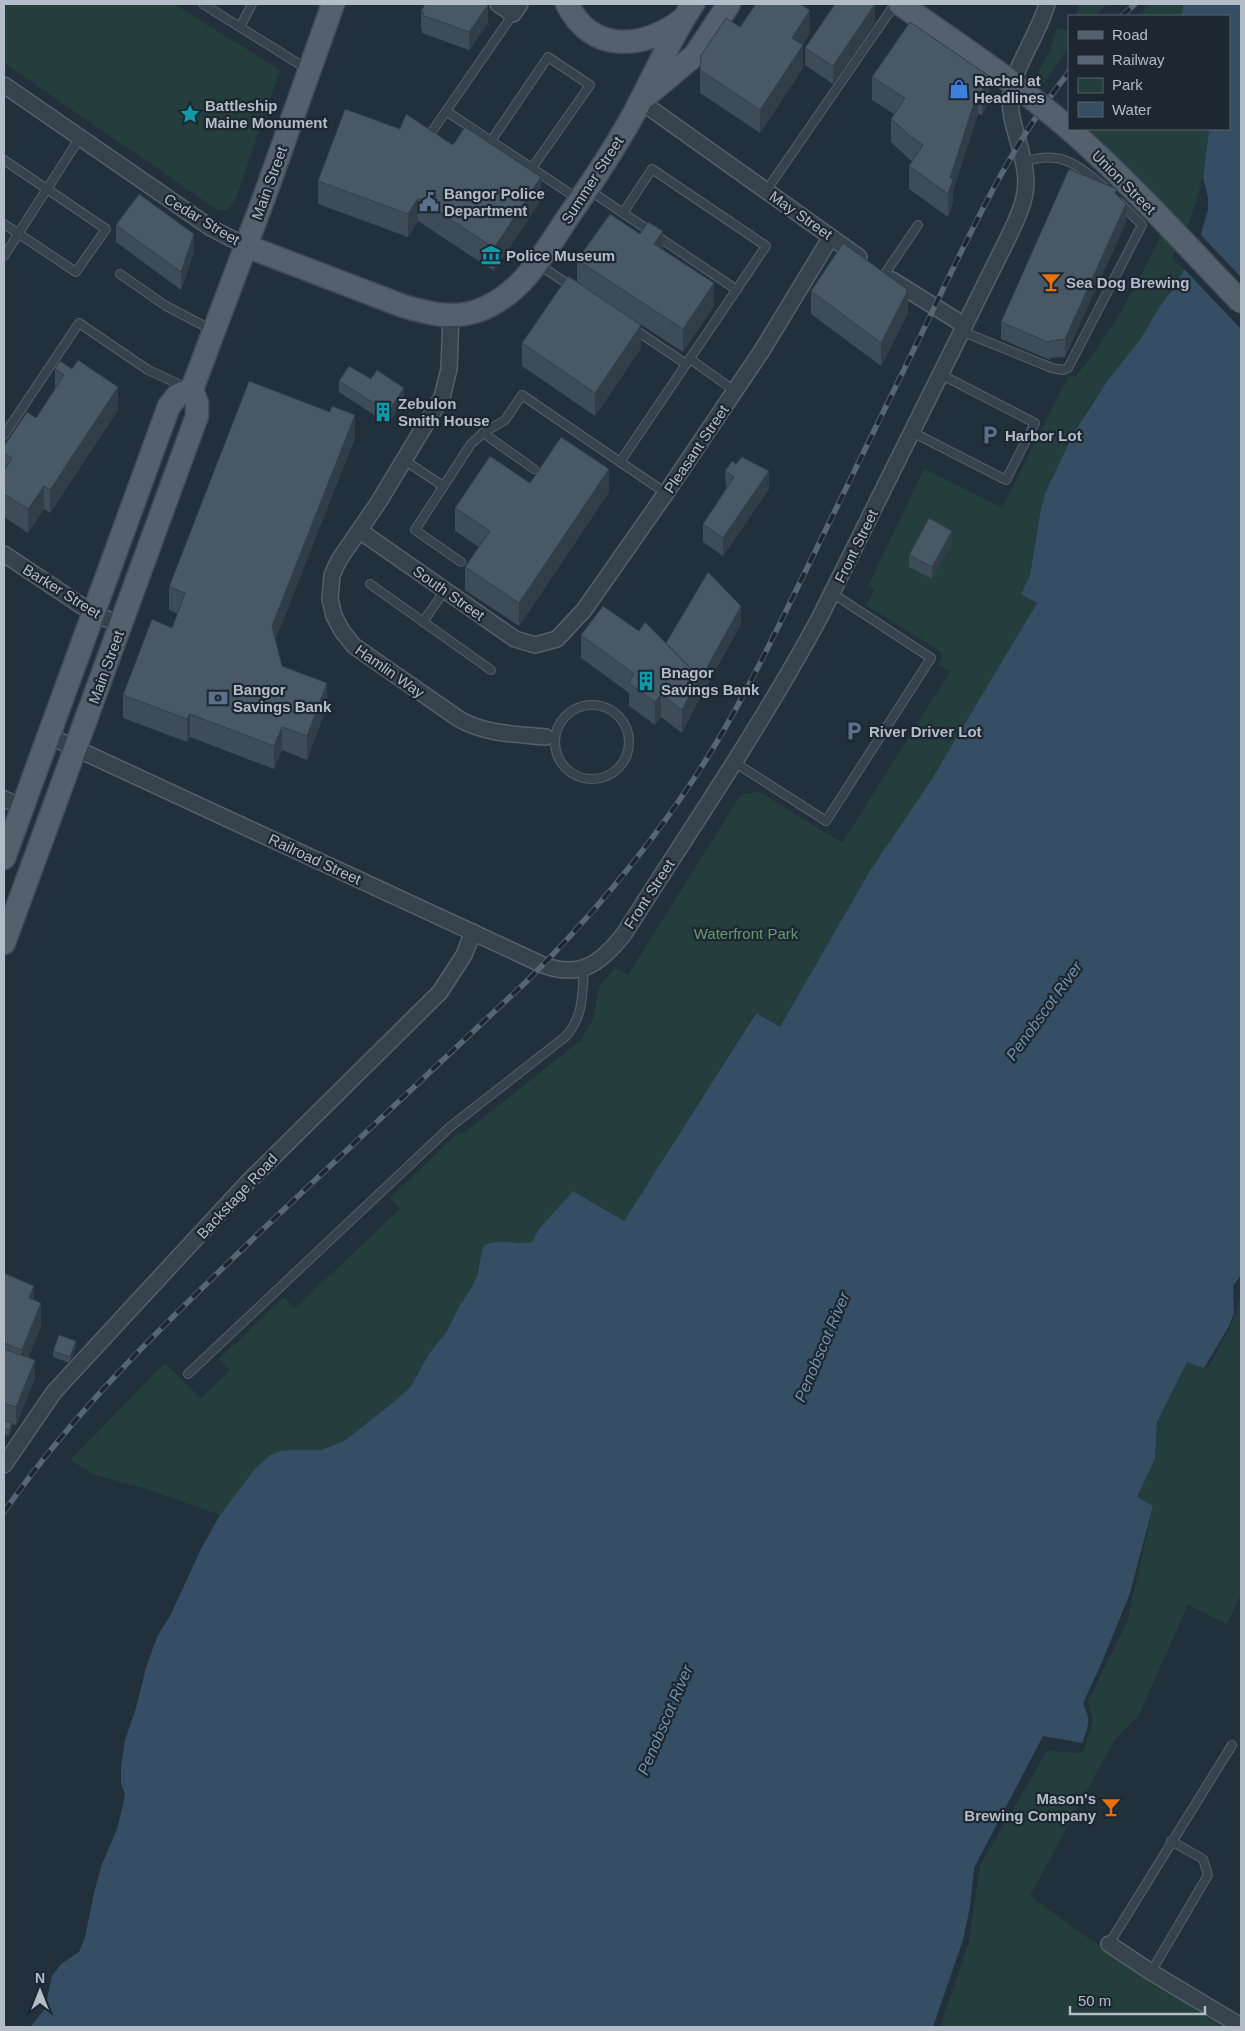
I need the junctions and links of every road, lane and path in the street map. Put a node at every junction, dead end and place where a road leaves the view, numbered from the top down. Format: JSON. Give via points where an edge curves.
{"nodes":[{"id":1,"x":203,"y":4,"type":"edge"},
{"id":2,"x":252,"y":4,"type":"edge"},
{"id":3,"x":333,"y":4,"type":"edge"},
{"id":4,"x":498,"y":4,"type":"edge"},
{"id":5,"x":567,"y":4,"type":"edge"},
{"id":6,"x":895,"y":4,"type":"edge"},
{"id":7,"x":901,"y":4,"type":"edge"},
{"id":8,"x":1047,"y":4,"type":"edge"},
{"id":9,"x":516,"y":9,"type":"edge"},
{"id":10,"x":688,"y":11,"type":"edge"},
{"id":11,"x":722,"y":18,"type":"edge"},
{"id":12,"x":240,"y":27,"type":"junction"},
{"id":13,"x":309,"y":71,"type":"junction"},
{"id":14,"x":1014,"y":80,"type":"junction"},
{"id":15,"x":4,"y":86,"type":"edge"},
{"id":16,"x":640,"y":101,"type":"junction"},
{"id":17,"x":446,"y":111,"type":"junction"},
{"id":18,"x":1068,"y":129,"type":"edge"},
{"id":19,"x":1070,"y":130,"type":"edge"},
{"id":20,"x":431,"y":133,"type":"edge"},
{"id":21,"x":79,"y":139,"type":"junction"},
{"id":22,"x":491,"y":141,"type":"junction"},
{"id":23,"x":4,"y":160,"type":"edge"},
{"id":24,"x":1024,"y":162,"type":"junction"},
{"id":25,"x":532,"y":168,"type":"junction"},
{"id":26,"x":48,"y":190,"type":"junction"},
{"id":27,"x":766,"y":191,"type":"junction"},
{"id":28,"x":583,"y":195,"type":"junction"},
{"id":29,"x":622,"y":213,"type":"junction"},
{"id":30,"x":4,"y":224,"type":"edge"},
{"id":31,"x":918,"y":225,"type":"dead end"},
{"id":32,"x":18,"y":233,"type":"junction"},
{"id":33,"x":831,"y":237,"type":"junction"},
{"id":34,"x":246,"y":246,"type":"junction"},
{"id":35,"x":4,"y":256,"type":"edge"},
{"id":36,"x":537,"y":264,"type":"junction"},
{"id":37,"x":120,"y":274,"type":"dead end"},
{"id":38,"x":884,"y":275,"type":"junction"},
{"id":39,"x":737,"y":290,"type":"junction"},
{"id":40,"x":578,"y":292,"type":"edge"},
{"id":41,"x":1241,"y":302,"type":"edge"},
{"id":42,"x":451,"y":316,"type":"junction"},
{"id":43,"x":628,"y":325,"type":"edge"},
{"id":44,"x":963,"y":328,"type":"junction"},
{"id":45,"x":214,"y":331,"type":"junction"},
{"id":46,"x":688,"y":362,"type":"junction"},
{"id":47,"x":940,"y":374,"type":"junction"},
{"id":48,"x":192,"y":389,"type":"junction"},
{"id":49,"x":735,"y":391,"type":"junction"},
{"id":50,"x":912,"y":432,"type":"junction"},
{"id":51,"x":483,"y":433,"type":"junction"},
{"id":52,"x":4,"y":435,"type":"edge"},
{"id":53,"x":404,"y":460,"type":"junction"},
{"id":54,"x":620,"y":462,"type":"junction"},
{"id":55,"x":534,"y":469,"type":"dead end"},
{"id":56,"x":443,"y":486,"type":"junction"},
{"id":57,"x":666,"y":493,"type":"junction"},
{"id":58,"x":360,"y":531,"type":"junction"},
{"id":59,"x":4,"y":554,"type":"edge"},
{"id":60,"x":461,"y":562,"type":"dead end"},
{"id":61,"x":370,"y":584,"type":"dead end"},
{"id":62,"x":445,"y":590,"type":"junction"},
{"id":63,"x":832,"y":593,"type":"junction"},
{"id":64,"x":94,"y":614,"type":"junction"},
{"id":65,"x":423,"y":622,"type":"junction"},
{"id":66,"x":122,"y":624,"type":"junction"},
{"id":67,"x":542,"y":644,"type":"joint"},
{"id":68,"x":491,"y":670,"type":"dead end"},
{"id":69,"x":49,"y":736,"type":"junction"},
{"id":70,"x":550,"y":737,"type":"junction"},
{"id":71,"x":76,"y":748,"type":"junction"},
{"id":72,"x":734,"y":762,"type":"junction"},
{"id":73,"x":13,"y":803,"type":"edge"},
{"id":74,"x":4,"y":858,"type":"edge"},
{"id":75,"x":473,"y":932,"type":"junction"},
{"id":76,"x":4,"y":942,"type":"edge"},
{"id":77,"x":584,"y":968,"type":"junction"},
{"id":78,"x":188,"y":1374,"type":"dead end"},
{"id":79,"x":4,"y":1465,"type":"edge"},
{"id":80,"x":1232,"y":1745,"type":"dead end"},
{"id":81,"x":1171,"y":1841,"type":"junction"},
{"id":82,"x":1109,"y":1944,"type":"joint"},
{"id":83,"x":1151,"y":1972,"type":"junction"},
{"id":84,"x":1241,"y":2026,"type":"edge"}],
"edges":[{"from":1,"to":12,"type":"lane"},
{"from":2,"to":12,"type":"lane"},
{"from":3,"to":13,"type":"main road","name":"Main Street"},
{"from":4,"to":9,"type":"street"},
{"from":5,"to":10,"type":"main road","via":[[582,26],[609,41],[633,41],[652,36],[672,27]]},
{"from":6,"to":27,"type":"lane"},
{"from":7,"to":14,"type":"street"},
{"from":7,"to":18,"type":"main road","name":"Union Street","bridge":true,"via":[[997,72]]},
{"from":8,"to":14,"type":"street","name":"Front Street"},
{"from":9,"to":17,"type":"lane"},
{"from":10,"to":16,"type":"main road","name":"Summer Street"},
{"from":11,"to":16,"type":"main road","via":[[686,64]]},
{"from":12,"to":13,"type":"lane"},
{"from":13,"to":34,"type":"main road","name":"Main Street"},
{"from":14,"to":24,"type":"street","name":"Front Street","via":[[1011,112]]},
{"from":15,"to":21,"type":"street","name":"Cedar Street"},
{"from":16,"to":27,"type":"street","name":"May Street"},
{"from":16,"to":28,"type":"main road","name":"Summer Street"},
{"from":17,"to":20,"type":"lane"},
{"from":17,"to":22,"type":"lane"},
{"from":19,"to":41,"type":"main road","name":"Union Street","bridge":true,"via":[[1130,186]]},
{"from":21,"to":26,"type":"lane"},
{"from":21,"to":34,"type":"street","name":"Cedar Street","via":[[211,228]]},
{"from":22,"to":25,"type":"lane"},
{"from":22,"to":25,"type":"lane","via":[[548,57],[590,85]]},
{"from":23,"to":26,"type":"lane"},
{"from":24,"to":44,"type":"street","name":"Front Street","via":[[1026,186],[1020,210]]},
{"from":24,"to":44,"type":"lane","via":[[1047,156],[1069,162],[1099,182],[1142,225],[1068,368],[1052,368]]},
{"from":25,"to":28,"type":"lane"},
{"from":26,"to":32,"type":"lane"},
{"from":26,"to":32,"type":"lane","via":[[106,229],[76,272]]},
{"from":27,"to":33,"type":"street","name":"May Street"},
{"from":28,"to":29,"type":"lane"},
{"from":28,"to":36,"type":"main road","name":"Summer Street"},
{"from":29,"to":39,"type":"lane"},
{"from":29,"to":39,"type":"lane","via":[[652,169],[766,246]]},
{"from":30,"to":32,"type":"lane"},
{"from":31,"to":38,"type":"lane"},
{"from":32,"to":35,"type":"lane"},
{"from":33,"to":38,"type":"street","name":"May Street"},
{"from":33,"to":49,"type":"street","name":"Pleasant Street"},
{"from":34,"to":42,"type":"main road","name":"Cedar Street","via":[[403,306]]},
{"from":34,"to":45,"type":"main road","name":"Main Street"},
{"from":36,"to":40,"type":"lane"},
{"from":36,"to":42,"type":"main road","name":"Summer Street","via":[[516,287],[493,304]]},
{"from":37,"to":45,"type":"lane","via":[[166,306]]},
{"from":38,"to":44,"type":"street","name":"May Street"},
{"from":39,"to":46,"type":"lane"},
{"from":42,"to":53,"type":"street","via":[[446,389]]},
{"from":43,"to":46,"type":"lane"},
{"from":44,"to":47,"type":"street","name":"Front Street"},
{"from":45,"to":48,"type":"main road","name":"Main Street"},
{"from":46,"to":49,"type":"lane"},
{"from":46,"to":54,"type":"lane"},
{"from":47,"to":50,"type":"street","name":"Front Street"},
{"from":47,"to":50,"type":"lane","via":[[1036,423],[1006,480]]},
{"from":48,"to":52,"type":"lane","via":[[148,370],[79,323]]},
{"from":48,"to":64,"type":"main road","name":"Main Street","via":[[178,395],[169,406]]},
{"from":48,"to":66,"type":"main road","name":"Main Street","via":[[197,416]]},
{"from":49,"to":57,"type":"street","name":"Pleasant Street"},
{"from":50,"to":63,"type":"street","name":"Front Street"},
{"from":51,"to":54,"type":"lane","via":[[505,420],[522,396]]},
{"from":51,"to":55,"type":"lane"},
{"from":51,"to":56,"type":"lane","via":[[471,444]]},
{"from":53,"to":56,"type":"lane"},
{"from":53,"to":58,"type":"street"},
{"from":54,"to":57,"type":"lane"},
{"from":56,"to":60,"type":"lane","via":[[415,530]]},
{"from":57,"to":67,"type":"street","name":"Pleasant Street","via":[[579,615],[557,639]]},
{"from":58,"to":62,"type":"street","name":"South Street"},
{"from":58,"to":70,"type":"street","name":"Hamlin Way","via":[[336,566],[331,582],[332,607],[347,639],[466,723],[496,732]]},
{"from":59,"to":64,"type":"street","name":"Barker Street"},
{"from":61,"to":65,"type":"lane"},
{"from":62,"to":65,"type":"lane"},
{"from":62,"to":67,"type":"street","name":"South Street","via":[[515,639],[527,644]]},
{"from":63,"to":72,"type":"street","name":"Front Street","via":[[784,683]]},
{"from":63,"to":72,"type":"lane","via":[[931,658],[826,822]]},
{"from":64,"to":66,"type":"street","name":"Barker Street"},
{"from":64,"to":69,"type":"main road","name":"Main Street"},
{"from":65,"to":68,"type":"lane"},
{"from":66,"to":71,"type":"main road","name":"Main Street"},
{"from":69,"to":71,"type":"street","name":"Railroad Street"},
{"from":69,"to":73,"type":"main road","name":"Main Street"},
{"from":70,"to":70,"type":"lane","via":[[563,765],[585,779],[605,777],[617,770],[629,747],[623,721],[600,705],[586,705],[573,710]]},
{"from":71,"to":75,"type":"street","name":"Railroad Street"},
{"from":71,"to":76,"type":"main road","name":"Main Street"},
{"from":72,"to":77,"type":"street","name":"Front Street","via":[[624,934],[603,957]]},
{"from":73,"to":74,"type":"main road","name":"Main Street"},
{"from":75,"to":77,"type":"street","name":"Railroad Street","via":[[551,967],[566,970]]},
{"from":75,"to":79,"type":"street","name":"Backstage Road","via":[[464,955],[440,992],[248,1182],[54,1392]]},
{"from":77,"to":78,"type":"lane","via":[[580,1013],[565,1037],[450,1127]]},
{"from":80,"to":81,"type":"lane"},
{"from":81,"to":82,"type":"lane"},
{"from":81,"to":83,"type":"lane","via":[[1203,1859],[1208,1875]]},
{"from":82,"to":83,"type":"street"},
{"from":83,"to":84,"type":"street"}]}
